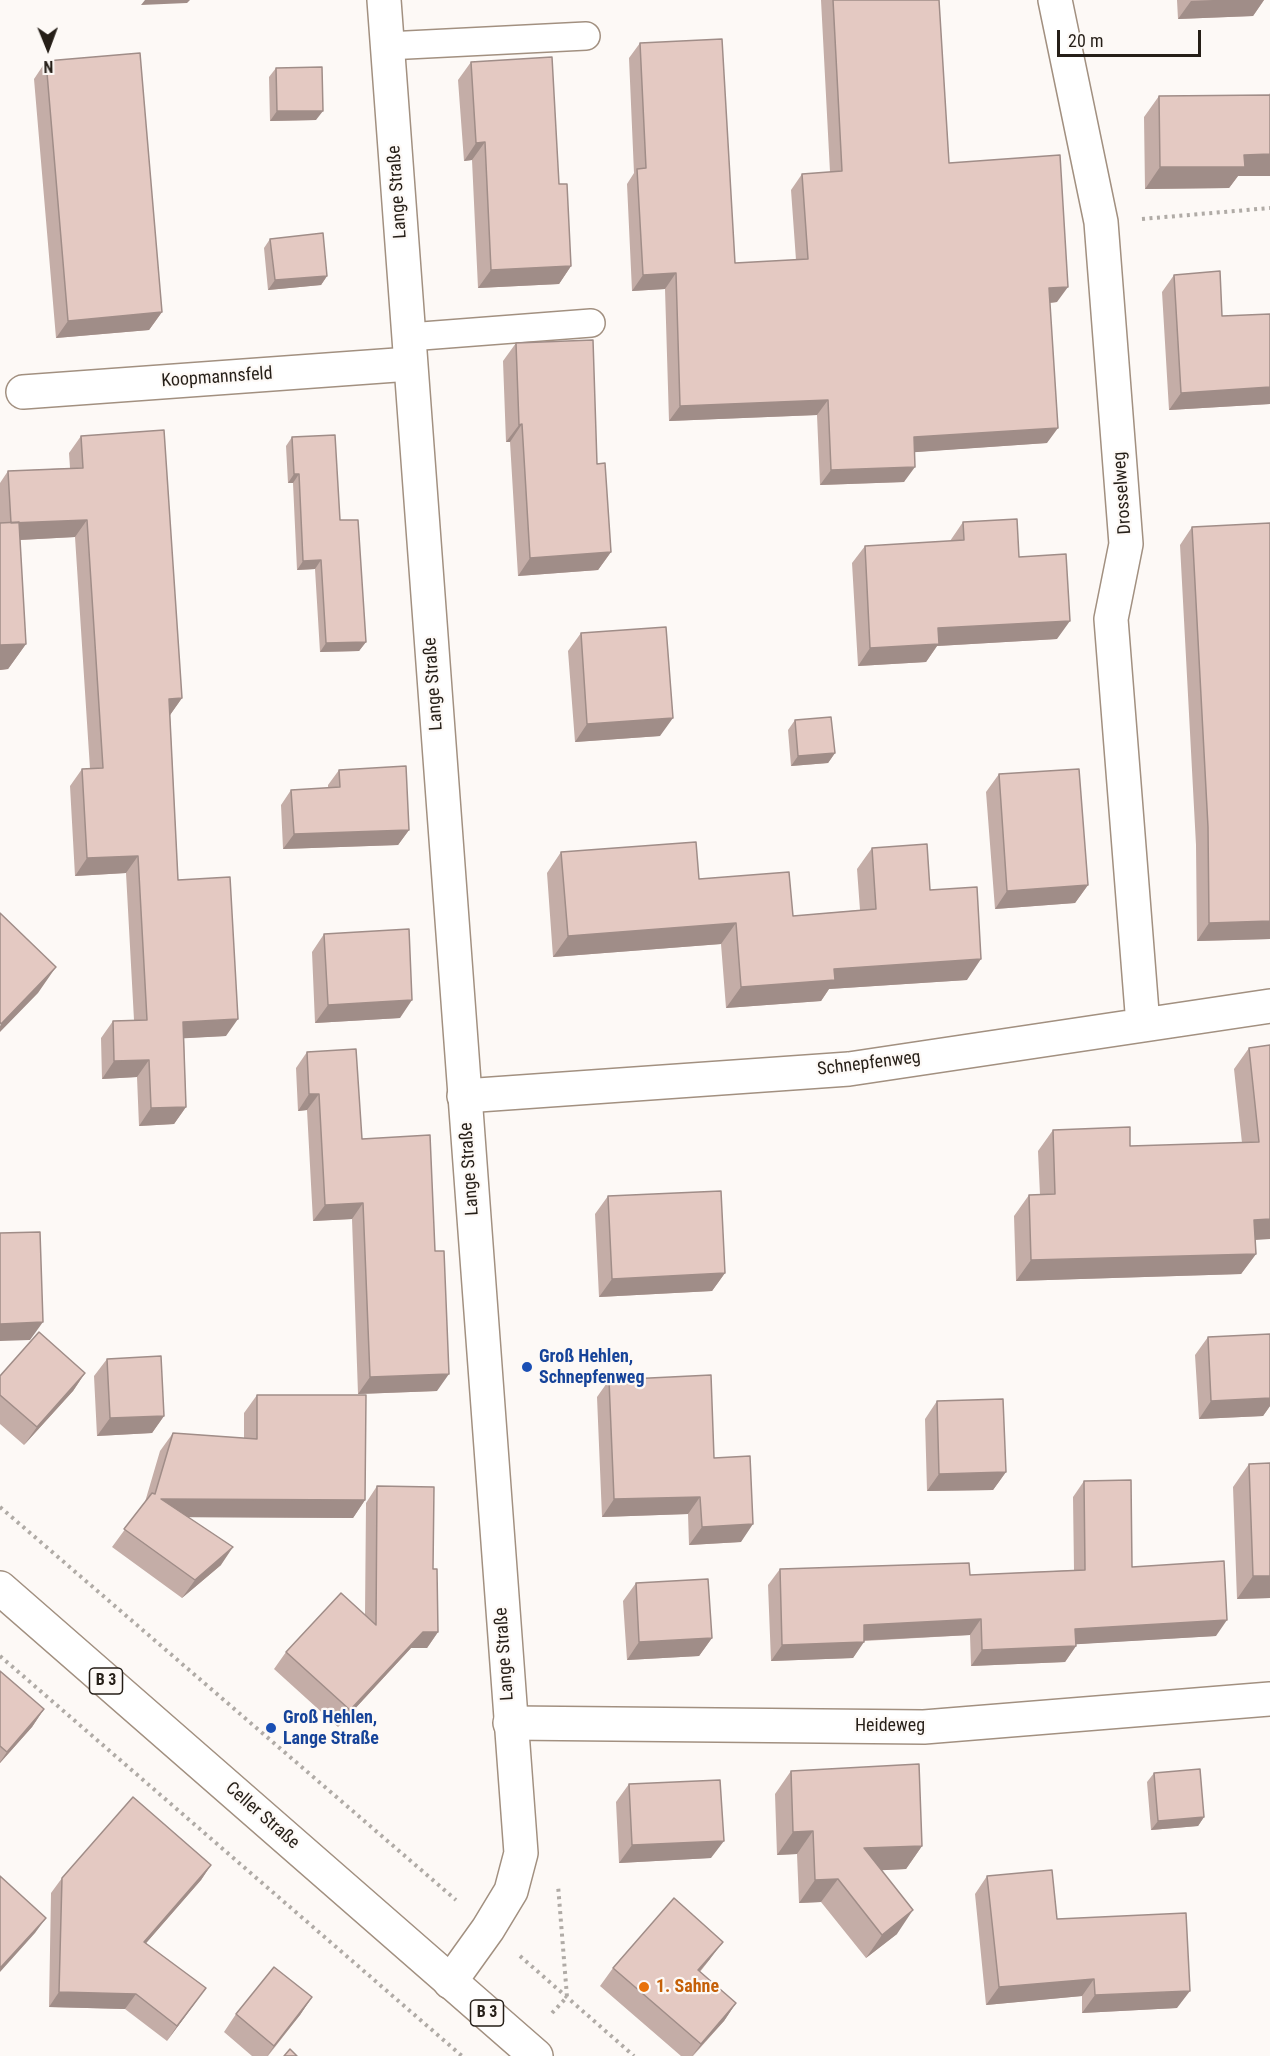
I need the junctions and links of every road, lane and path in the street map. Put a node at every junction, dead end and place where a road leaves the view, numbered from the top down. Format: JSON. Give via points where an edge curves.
{"nodes":[{"id":1,"x":384,"y":0,"type":"edge"},
{"id":2,"x":1055,"y":0,"type":"edge"},
{"id":3,"x":586,"y":36,"type":"dead end"},
{"id":4,"x":387,"y":46,"type":"junction"},
{"id":5,"x":1270,"y":208,"type":"edge"},
{"id":6,"x":1101,"y":222,"type":"junction"},
{"id":7,"x":591,"y":323,"type":"dead end"},
{"id":8,"x":410,"y":351,"type":"junction"},
{"id":9,"x":23,"y":392,"type":"dead end"},
{"id":10,"x":1270,"y":1006,"type":"edge"},
{"id":11,"x":1143,"y":1025,"type":"junction"},
{"id":12,"x":464,"y":1096,"type":"junction"},
{"id":13,"x":0,"y":1507,"type":"edge"},
{"id":14,"x":0,"y":1588,"type":"edge"},
{"id":15,"x":0,"y":1656,"type":"edge"},
{"id":16,"x":1270,"y":1700,"type":"edge"},
{"id":17,"x":510,"y":1723,"type":"junction"},
{"id":18,"x":368,"y":1825,"type":"dead end"},
{"id":19,"x":521,"y":1853,"type":"junction"},
{"id":20,"x":450,"y":1982,"type":"junction"},
{"id":21,"x":530,"y":2050,"type":"edge"},
{"id":22,"x":462,"y":2056,"type":"edge"},
{"id":23,"x":634,"y":2056,"type":"edge"}],
"edges":[{"from":1,"to":4,"type":"street","name":"Lange Straße"},
{"from":2,"to":6,"type":"street","name":"Drosselweg"},
{"from":3,"to":4,"type":"lane"},
{"from":4,"to":8,"type":"street","name":"Lange Straße"},
{"from":5,"to":6,"type":"path"},
{"from":6,"to":11,"type":"street","name":"Drosselweg","via":[[1126,544],[1111,619]]},
{"from":7,"to":8,"type":"lane"},
{"from":8,"to":9,"type":"street","name":"Koopmannsfeld"},
{"from":8,"to":12,"type":"street","name":"Lange Straße"},
{"from":10,"to":11,"type":"street","name":"Schnepfenweg"},
{"from":11,"to":12,"type":"street","name":"Schnepfenweg","via":[[849,1069]]},
{"from":12,"to":17,"type":"street","name":"Lange Straße"},
{"from":13,"to":18,"type":"path"},
{"from":14,"to":20,"type":"street","name":"Celler Straße","number":"B 3"},
{"from":15,"to":22,"type":"path"},
{"from":16,"to":17,"type":"street","name":"Heideweg","via":[[924,1727]]},
{"from":17,"to":19,"type":"street","name":"Lange Straße"},
{"from":19,"to":20,"type":"street","name":"Lange Straße","via":[[510,1891]]},
{"from":19,"to":23,"type":"path","via":[[557,1872],[567,1997]]},
{"from":20,"to":21,"type":"street","name":"Celler Straße","number":"B 3"}]}
